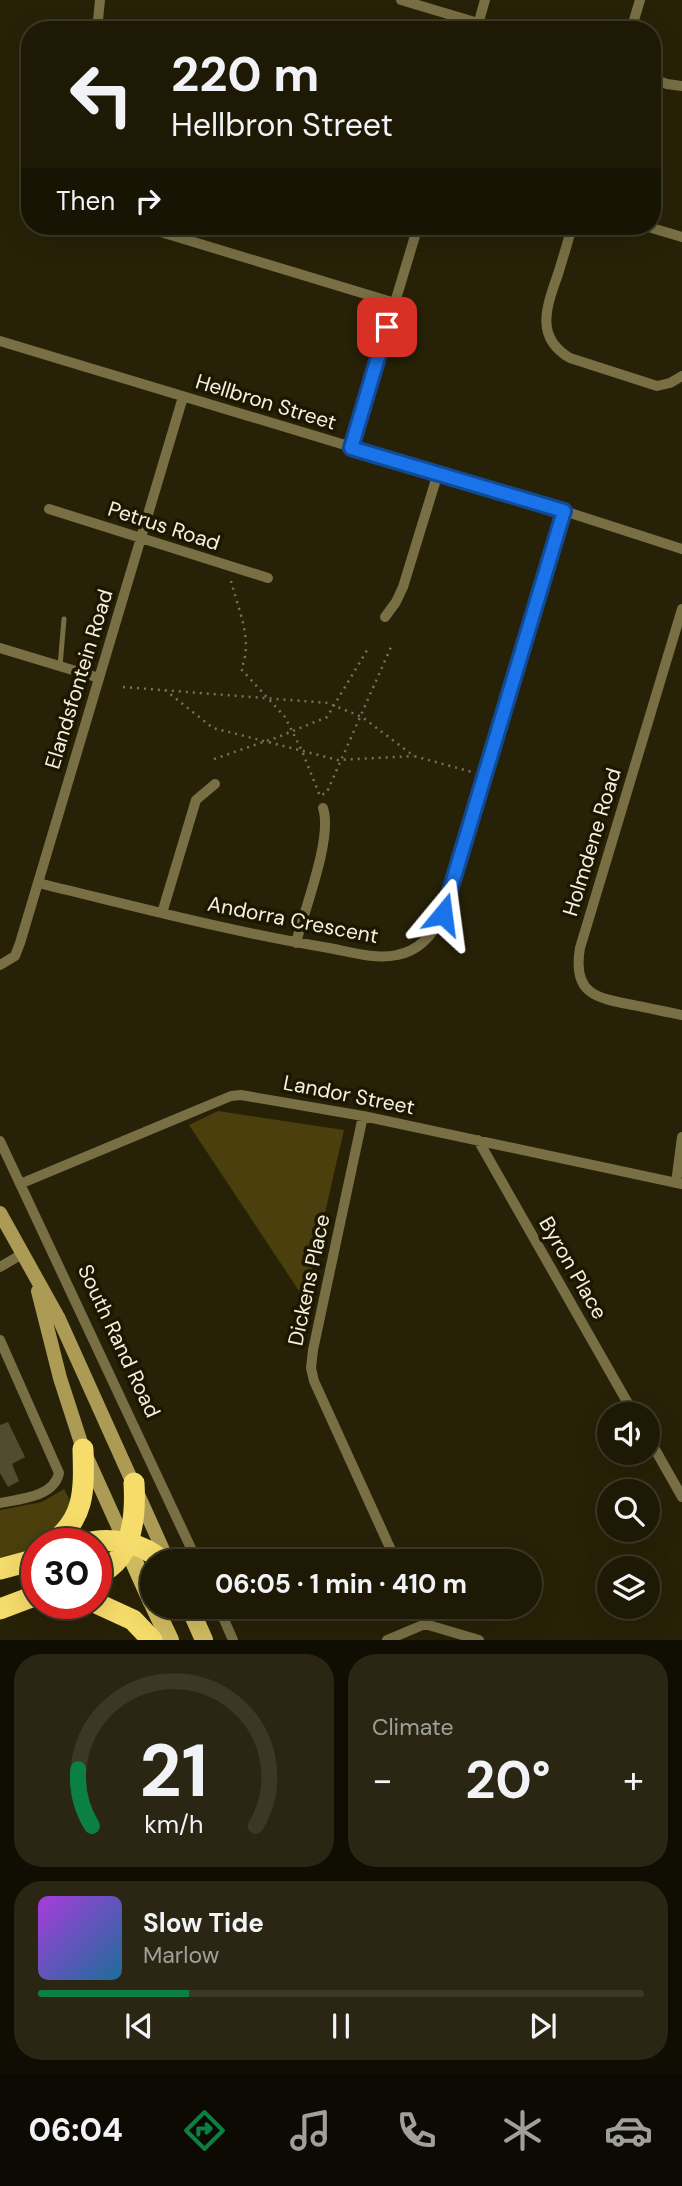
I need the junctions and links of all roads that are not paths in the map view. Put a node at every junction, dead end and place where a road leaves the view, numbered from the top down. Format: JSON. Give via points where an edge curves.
{"nodes":[{"id":1,"x":100,"y":0,"type":"edge"},
{"id":2,"x":401,"y":0,"type":"edge"},
{"id":3,"x":485,"y":0,"type":"edge"},
{"id":4,"x":640,"y":0,"type":"edge"},
{"id":5,"x":97,"y":21,"type":"edge"},
{"id":6,"x":462,"y":21,"type":"edge"},
{"id":7,"x":479,"y":21,"type":"edge"},
{"id":8,"x":634,"y":21,"type":"edge"},
{"id":9,"x":661,"y":82,"type":"edge"},
{"id":10,"x":682,"y":86,"type":"edge"},
{"id":11,"x":661,"y":231,"type":"edge"},
{"id":12,"x":171,"y":235,"type":"edge"},
{"id":13,"x":415,"y":235,"type":"edge"},
{"id":14,"x":569,"y":235,"type":"edge"},
{"id":15,"x":682,"y":237,"type":"edge"},
{"id":16,"x":395,"y":303,"type":"junction"},
{"id":17,"x":0,"y":341,"type":"edge"},
{"id":18,"x":682,"y":376,"type":"edge"},
{"id":19,"x":184,"y":397,"type":"junction"},
{"id":20,"x":351,"y":448,"type":"junction"},
{"id":21,"x":438,"y":473,"type":"junction"},
{"id":22,"x":49,"y":509,"type":"dead end"},
{"id":23,"x":564,"y":511,"type":"junction"},
{"id":24,"x":141,"y":540,"type":"junction"},
{"id":25,"x":682,"y":549,"type":"edge"},
{"id":26,"x":268,"y":579,"type":"dead end"},
{"id":27,"x":682,"y":609,"type":"edge"},
{"id":28,"x":385,"y":617,"type":"dead end"},
{"id":29,"x":64,"y":618,"type":"dead end"},
{"id":30,"x":0,"y":648,"type":"edge"},
{"id":31,"x":60,"y":666,"type":"junction"},
{"id":32,"x":99,"y":678,"type":"junction"},
{"id":33,"x":215,"y":784,"type":"dead end"},
{"id":34,"x":323,"y":808,"type":"dead end"},
{"id":35,"x":37,"y":883,"type":"junction"},
{"id":36,"x":162,"y":913,"type":"junction"},
{"id":37,"x":296,"y":943,"type":"junction"},
{"id":38,"x":0,"y":965,"type":"edge"},
{"id":39,"x":682,"y":1015,"type":"edge"},
{"id":40,"x":363,"y":1116,"type":"junction"},
{"id":41,"x":682,"y":1137,"type":"edge"},
{"id":42,"x":478,"y":1140,"type":"junction"},
{"id":43,"x":0,"y":1141,"type":"edge"},
{"id":44,"x":679,"y":1183,"type":"edge"},
{"id":45,"x":20,"y":1184,"type":"junction"},
{"id":46,"x":0,"y":1213,"type":"edge"},
{"id":47,"x":24,"y":1253,"type":"junction"},
{"id":48,"x":0,"y":1267,"type":"edge"},
{"id":49,"x":33,"y":1272,"type":"junction"},
{"id":50,"x":0,"y":1340,"type":"edge"},
{"id":51,"x":627,"y":1402,"type":"edge"},
{"id":52,"x":83,"y":1449,"type":"junction"},
{"id":53,"x":660,"y":1458,"type":"edge"},
{"id":54,"x":134,"y":1483,"type":"junction"},
{"id":55,"x":682,"y":1497,"type":"edge"},
{"id":56,"x":0,"y":1503,"type":"edge"},
{"id":57,"x":68,"y":1528,"type":"edge"},
{"id":58,"x":112,"y":1540,"type":"edge"},
{"id":59,"x":126,"y":1544,"type":"junction"},
{"id":60,"x":141,"y":1549,"type":"edge"},
{"id":61,"x":163,"y":1549,"type":"edge"},
{"id":62,"x":191,"y":1549,"type":"edge"},
{"id":63,"x":390,"y":1549,"type":"edge"},
{"id":64,"x":112,"y":1567,"type":"edge"},
{"id":65,"x":140,"y":1575,"type":"edge"},
{"id":66,"x":21,"y":1602,"type":"edge"},
{"id":67,"x":0,"y":1609,"type":"edge"},
{"id":68,"x":112,"y":1610,"type":"edge"},
{"id":69,"x":160,"y":1619,"type":"edge"},
{"id":70,"x":195,"y":1619,"type":"edge"},
{"id":71,"x":224,"y":1619,"type":"edge"},
{"id":72,"x":423,"y":1619,"type":"edge"},
{"id":73,"x":425,"y":1624,"type":"junction"},
{"id":74,"x":152,"y":1640,"type":"edge"},
{"id":75,"x":170,"y":1640,"type":"edge"},
{"id":76,"x":204,"y":1640,"type":"edge"},
{"id":77,"x":233,"y":1640,"type":"edge"},
{"id":78,"x":387,"y":1640,"type":"edge"},
{"id":79,"x":479,"y":1640,"type":"edge"}],
"edges":[{"from":1,"to":5,"type":"street"},
{"from":2,"to":6,"type":"street"},
{"from":3,"to":7,"type":"street"},
{"from":4,"to":8,"type":"street"},
{"from":9,"to":10,"type":"street"},
{"from":11,"to":15,"type":"street"},
{"from":12,"to":16,"type":"street"},
{"from":13,"to":16,"type":"street"},
{"from":14,"to":18,"type":"street","via":[[546,311],[546,327],[562,354],[657,386]]},
{"from":16,"to":20,"type":"street"},
{"from":17,"to":19,"type":"street","name":"Hellbron Street"},
{"from":19,"to":20,"type":"street","name":"Hellbron Street"},
{"from":19,"to":24,"type":"street","name":"Elandsfontein Road"},
{"from":20,"to":21,"type":"street","name":"Hellbron Street"},
{"from":21,"to":23,"type":"street","name":"Hellbron Street"},
{"from":21,"to":28,"type":"street","via":[[403,587]]},
{"from":22,"to":24,"type":"street","name":"Petrus Road"},
{"from":23,"to":25,"type":"street","name":"Hellbron Street"},
{"from":23,"to":37,"type":"street","name":"Andorra Crescent","via":[[438,925],[413,949],[389,957]]},
{"from":24,"to":26,"type":"street","name":"Petrus Road"},
{"from":24,"to":32,"type":"street","name":"Elandsfontein Road"},
{"from":27,"to":39,"type":"street","name":"Holmdene Road","via":[[578,964],[584,984],[601,999]]},
{"from":29,"to":31,"type":"lane"},
{"from":30,"to":31,"type":"street"},
{"from":31,"to":32,"type":"street"},
{"from":32,"to":35,"type":"street","name":"Elandsfontein Road"},
{"from":33,"to":36,"type":"street","via":[[196,800]]},
{"from":34,"to":37,"type":"street","via":[[324,839]]},
{"from":35,"to":36,"type":"street","name":"Andorra Crescent"},
{"from":35,"to":38,"type":"street","name":"Elandsfontein Road","via":[[15,956]]},
{"from":36,"to":37,"type":"street","name":"Andorra Crescent"},
{"from":40,"to":42,"type":"street","name":"Landor Street"},
{"from":40,"to":45,"type":"street","name":"Landor Street","via":[[235,1095]]},
{"from":40,"to":63,"type":"street","name":"Dickens Place","via":[[311,1368]]},
{"from":41,"to":44,"type":"street"},
{"from":42,"to":44,"type":"street","name":"Landor Street"},
{"from":42,"to":51,"type":"street","name":"Byron Place"},
{"from":43,"to":45,"type":"street","name":"South Rand Road"},
{"from":45,"to":62,"type":"street","name":"South Rand Road"},
{"from":46,"to":47,"type":"main road"},
{"from":47,"to":48,"type":"street"},
{"from":47,"to":49,"type":"main road"},
{"from":49,"to":52,"type":"main road"},
{"from":49,"to":54,"type":"main road"},
{"from":50,"to":56,"type":"street","via":[[59,1469],[51,1488]]},
{"from":52,"to":57,"type":"highway","via":[[84,1491]]},
{"from":52,"to":59,"type":"main road"},
{"from":53,"to":55,"type":"street"},
{"from":54,"to":59,"type":"highway","via":[[134,1522]]},
{"from":54,"to":61,"type":"main road"},
{"from":58,"to":59,"type":"highway"},
{"from":59,"to":60,"type":"highway"},
{"from":59,"to":64,"type":"highway"},
{"from":59,"to":65,"type":"main road"},
{"from":66,"to":67,"type":"highway"},
{"from":68,"to":74,"type":"highway","via":[[140,1626]]},
{"from":69,"to":75,"type":"main road"},
{"from":70,"to":76,"type":"main road"},
{"from":71,"to":77,"type":"street"},
{"from":72,"to":73,"type":"street"},
{"from":73,"to":78,"type":"street"},
{"from":73,"to":79,"type":"street"}]}
